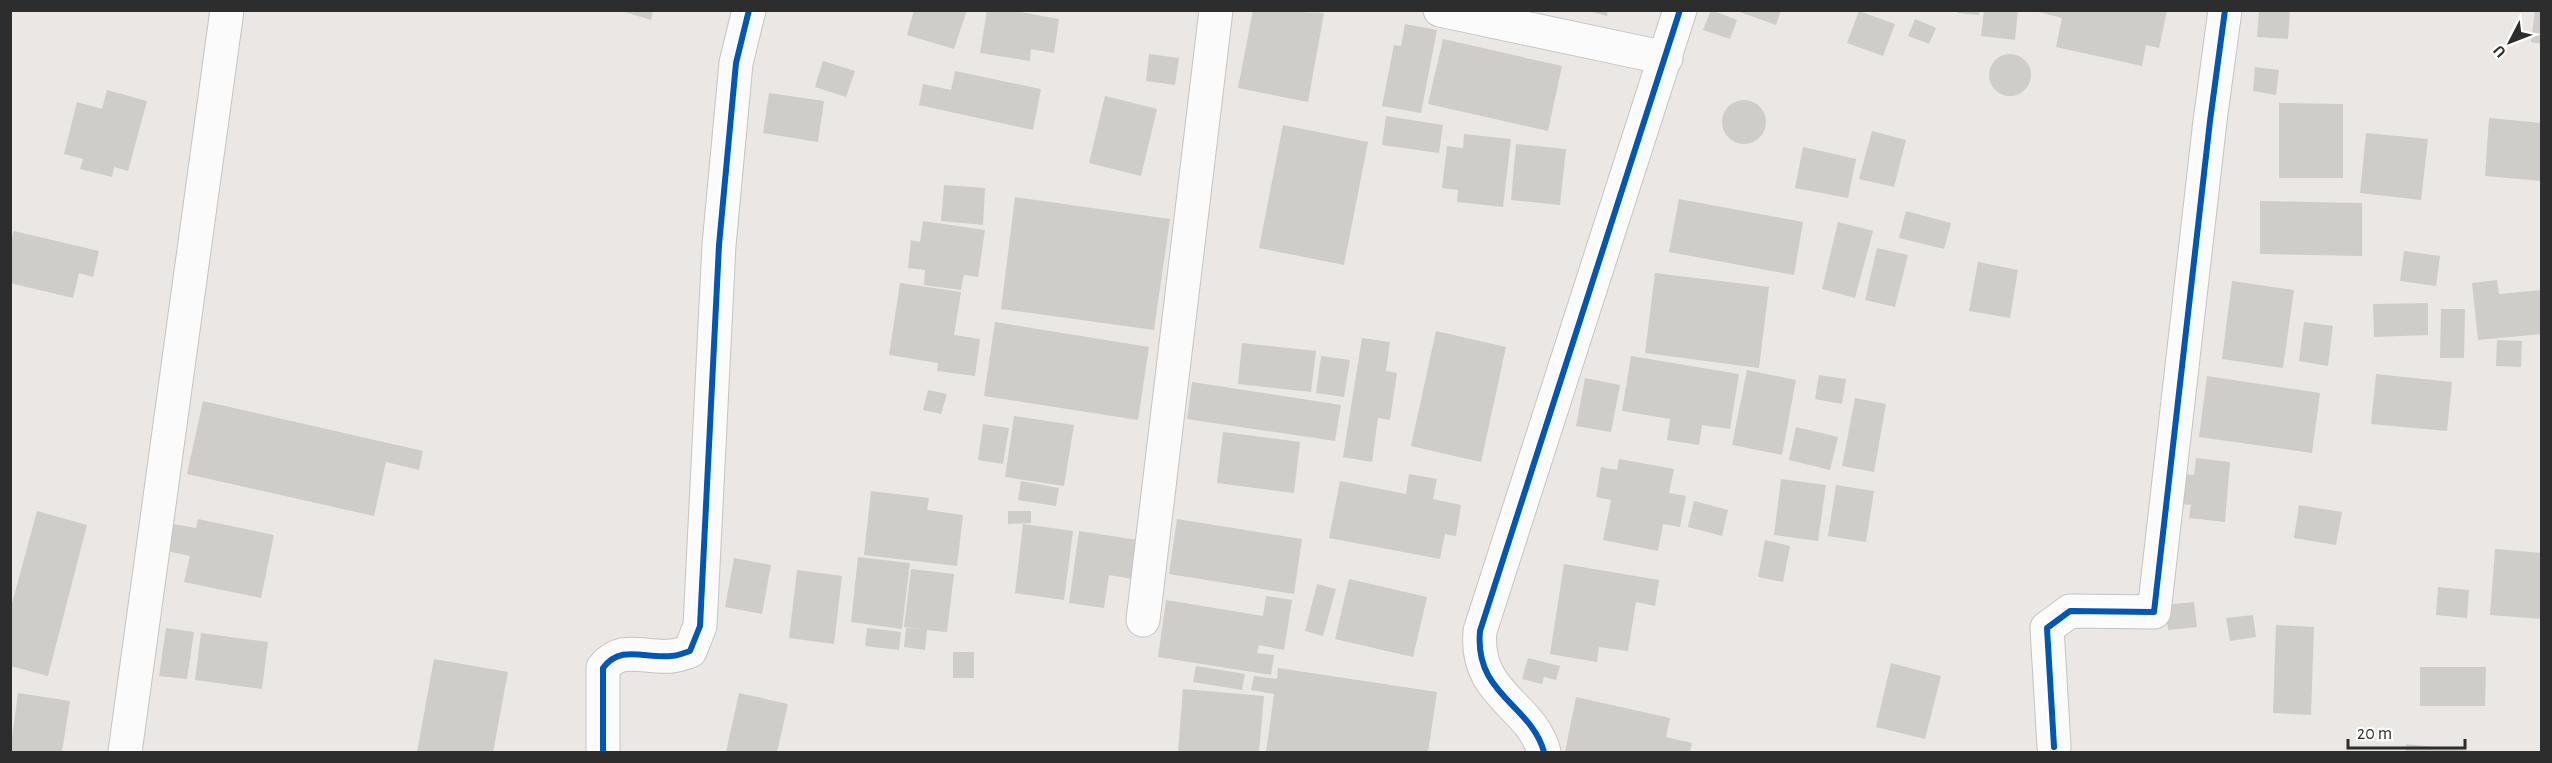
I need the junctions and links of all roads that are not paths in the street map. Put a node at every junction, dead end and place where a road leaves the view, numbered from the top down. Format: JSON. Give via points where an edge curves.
{"nodes":[{"id":1,"x":227,"y":10,"type":"edge"},
{"id":2,"x":749,"y":10,"type":"edge"},
{"id":3,"x":1216,"y":10,"type":"edge"},
{"id":4,"x":1440,"y":10,"type":"edge"},
{"id":5,"x":1680,"y":10,"type":"edge"},
{"id":6,"x":2225,"y":10,"type":"edge"},
{"id":7,"x":1666,"y":58,"type":"junction"},
{"id":8,"x":1143,"y":620,"type":"dead end"},
{"id":9,"x":2054,"y":747,"type":"dead end"},
{"id":10,"x":125,"y":753,"type":"edge"},
{"id":11,"x":603,"y":753,"type":"edge"},
{"id":12,"x":1544,"y":753,"type":"edge"}],
"edges":[{"from":1,"to":10,"type":"street"},
{"from":2,"to":11,"type":"street","via":[[736,63],[719,245],[700,626],[690,651],[672,656],[626,653],[610,659],[603,668]]},
{"from":3,"to":8,"type":"street"},
{"from":4,"to":7,"type":"street"},
{"from":5,"to":7,"type":"street"},
{"from":6,"to":9,"type":"street","via":[[2154,612],[2070,610],[2047,628]]},
{"from":7,"to":12,"type":"street","via":[[1480,632],[1481,662],[1493,686],[1532,728]]}]}
